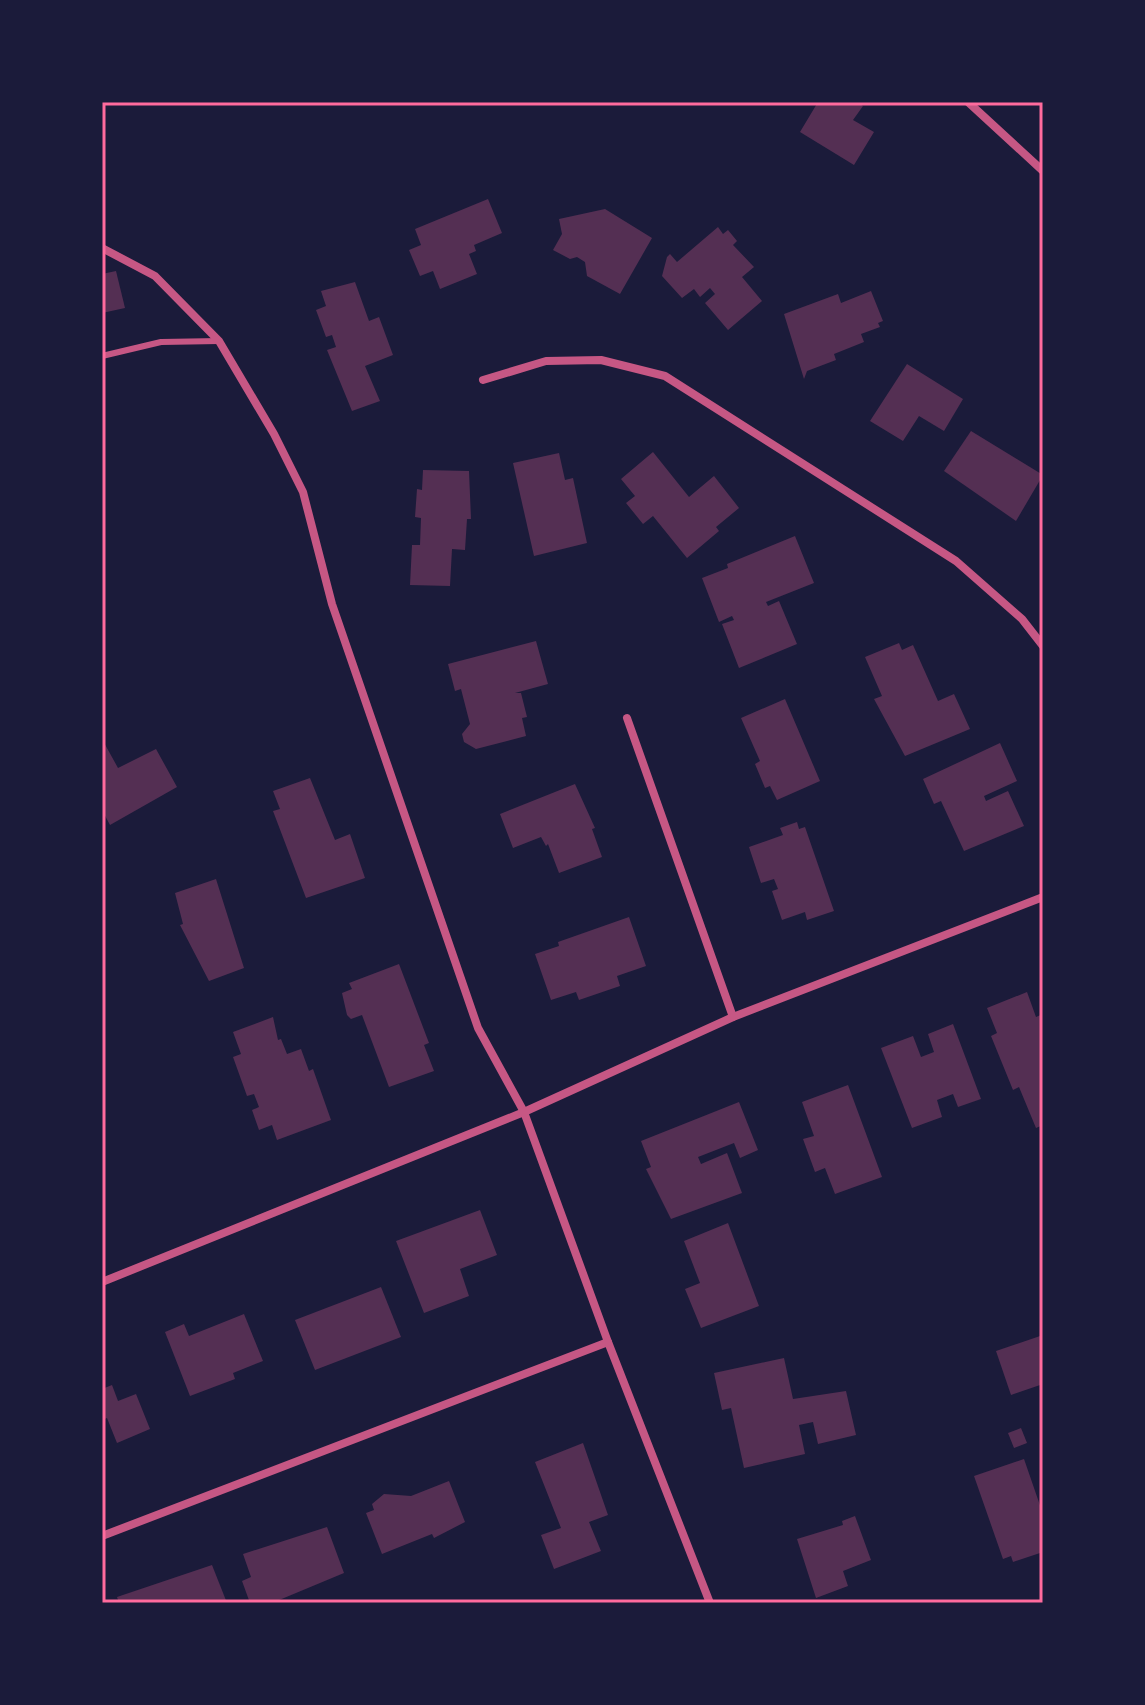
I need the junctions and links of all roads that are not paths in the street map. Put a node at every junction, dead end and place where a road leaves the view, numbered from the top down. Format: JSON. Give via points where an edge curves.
{"nodes":[{"id":1,"x":968,"y":102,"type":"edge"},
{"id":2,"x":1043,"y":171,"type":"edge"},
{"id":3,"x":102,"y":248,"type":"edge"},
{"id":4,"x":219,"y":341,"type":"junction"},
{"id":5,"x":102,"y":356,"type":"edge"},
{"id":6,"x":483,"y":380,"type":"dead end"},
{"id":7,"x":1043,"y":646,"type":"edge"},
{"id":8,"x":627,"y":718,"type":"dead end"},
{"id":9,"x":1043,"y":897,"type":"edge"},
{"id":10,"x":733,"y":1017,"type":"junction"},
{"id":11,"x":524,"y":1112,"type":"junction"},
{"id":12,"x":102,"y":1282,"type":"edge"},
{"id":13,"x":608,"y":1342,"type":"junction"},
{"id":14,"x":102,"y":1536,"type":"edge"},
{"id":15,"x":710,"y":1603,"type":"edge"}],
"edges":[{"from":1,"to":2,"type":"street"},
{"from":3,"to":4,"type":"street","via":[[155,276]]},
{"from":4,"to":5,"type":"lane","via":[[161,342]]},
{"from":4,"to":11,"type":"street","via":[[303,492],[332,604],[478,1028]]},
{"from":6,"to":7,"type":"street","via":[[546,361],[601,360],[665,376],[956,561],[1022,619]]},
{"from":8,"to":10,"type":"street"},
{"from":9,"to":10,"type":"street"},
{"from":10,"to":11,"type":"street"},
{"from":11,"to":12,"type":"street"},
{"from":11,"to":13,"type":"street"},
{"from":13,"to":14,"type":"street"},
{"from":13,"to":15,"type":"street"}]}
